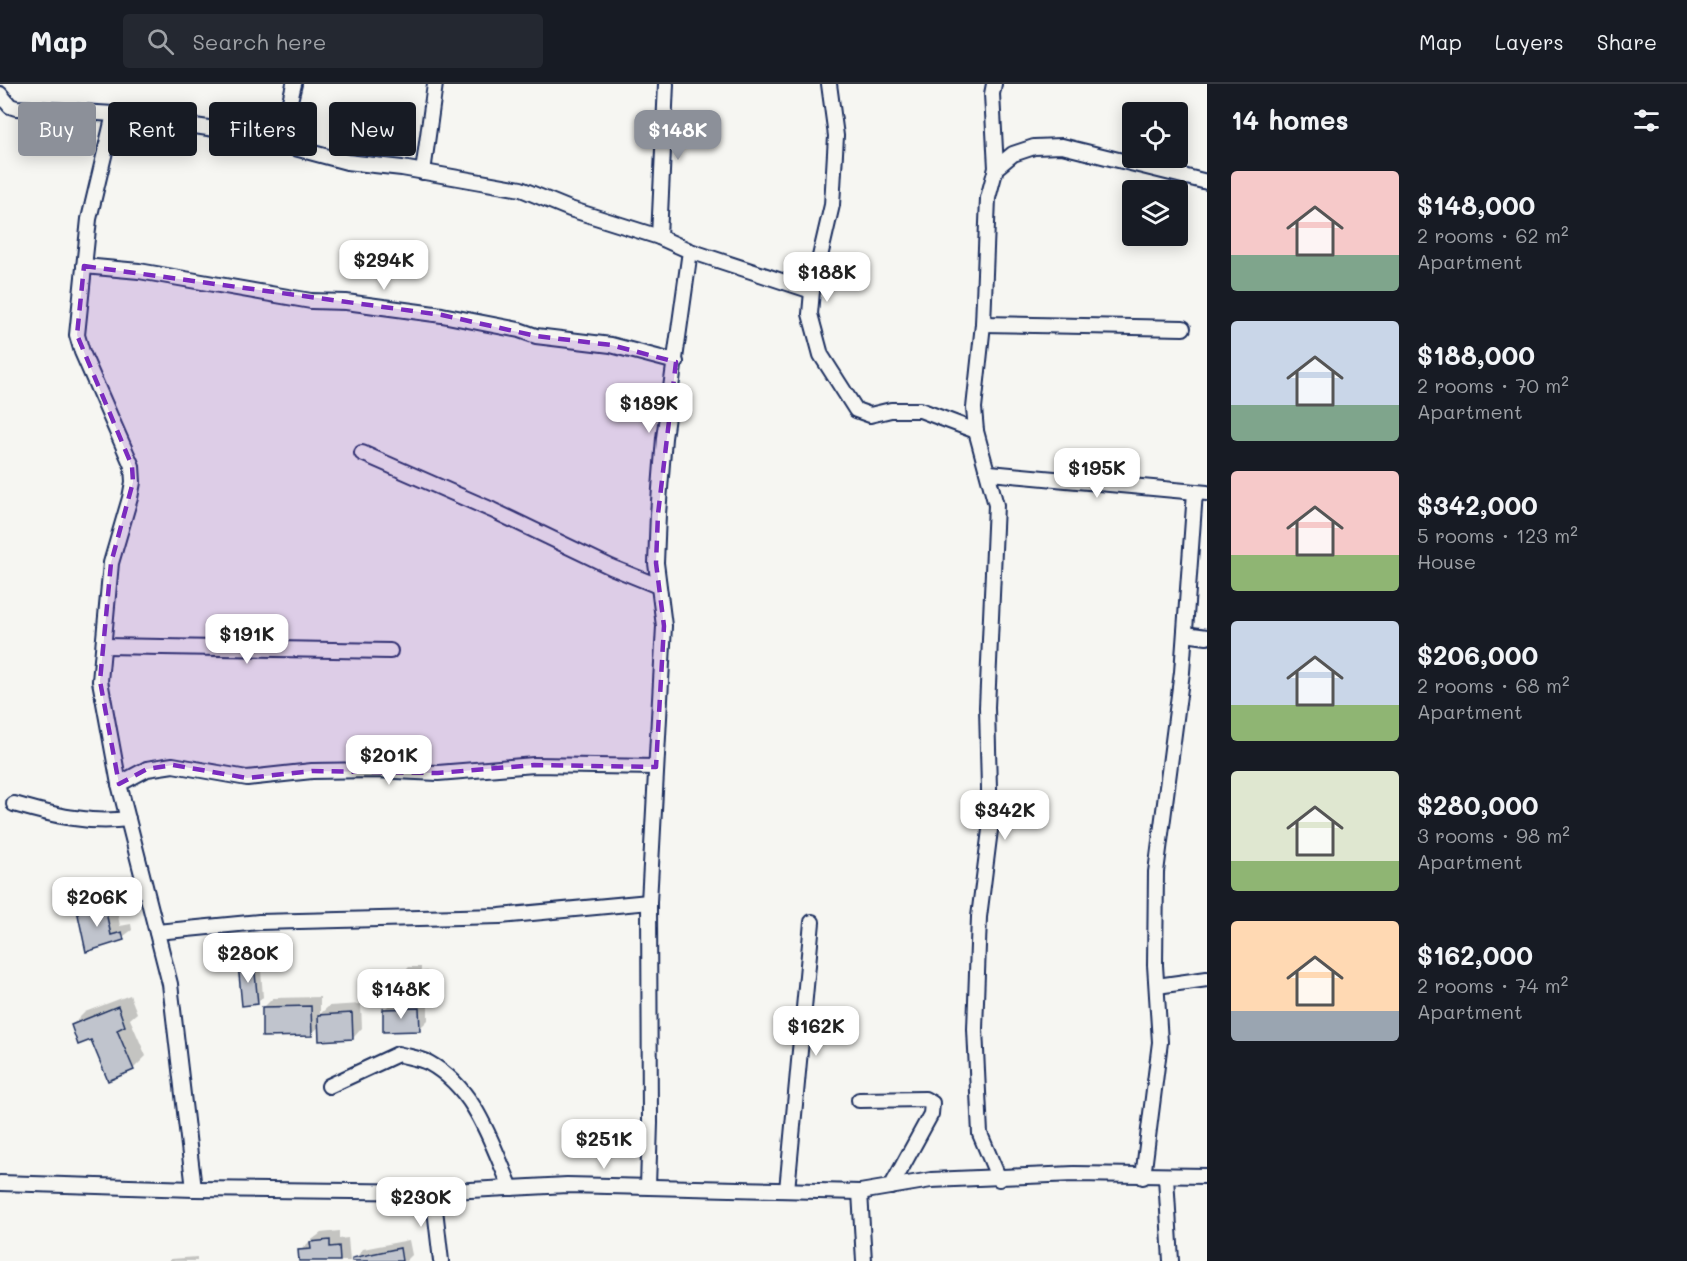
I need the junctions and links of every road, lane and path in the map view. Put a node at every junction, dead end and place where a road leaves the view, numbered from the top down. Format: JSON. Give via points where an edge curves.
{"nodes":[{"id":1,"x":294,"y":84,"type":"edge"},
{"id":2,"x":435,"y":84,"type":"edge"},
{"id":3,"x":666,"y":84,"type":"edge"},
{"id":4,"x":830,"y":84,"type":"edge"},
{"id":5,"x":994,"y":84,"type":"edge"},
{"id":6,"x":0,"y":94,"type":"edge"},
{"id":7,"x":290,"y":102,"type":"edge"},
{"id":8,"x":108,"y":114,"type":"edge"},
{"id":9,"x":108,"y":138,"type":"edge"},
{"id":10,"x":317,"y":153,"type":"edge"},
{"id":11,"x":996,"y":168,"type":"junction"},
{"id":12,"x":423,"y":172,"type":"junction"},
{"id":13,"x":1207,"y":182,"type":"edge"},
{"id":14,"x":658,"y":237,"type":"junction"},
{"id":15,"x":690,"y":251,"type":"junction"},
{"id":16,"x":84,"y":266,"type":"junction"},
{"id":17,"x":812,"y":291,"type":"junction"},
{"id":18,"x":983,"y":324,"type":"junction"},
{"id":19,"x":1183,"y":328,"type":"dead end"},
{"id":20,"x":676,"y":362,"type":"junction"},
{"id":21,"x":976,"y":431,"type":"junction"},
{"id":22,"x":362,"y":453,"type":"dead end"},
{"id":23,"x":990,"y":473,"type":"junction"},
{"id":24,"x":1201,"y":493,"type":"edge"},
{"id":25,"x":658,"y":586,"type":"junction"},
{"id":26,"x":1185,"y":634,"type":"junction"},
{"id":27,"x":1207,"y":637,"type":"edge"},
{"id":28,"x":105,"y":646,"type":"junction"},
{"id":29,"x":390,"y":651,"type":"dead end"},
{"id":30,"x":656,"y":767,"type":"junction"},
{"id":31,"x":120,"y":784,"type":"junction"},
{"id":32,"x":14,"y":804,"type":"dead end"},
{"id":33,"x":128,"y":819,"type":"junction"},
{"id":34,"x":649,"y":902,"type":"junction"},
{"id":35,"x":812,"y":922,"type":"dead end"},
{"id":36,"x":157,"y":932,"type":"junction"},
{"id":37,"x":1207,"y":979,"type":"edge"},
{"id":38,"x":1157,"y":986,"type":"junction"},
{"id":39,"x":329,"y":1086,"type":"dead end"},
{"id":40,"x":859,"y":1100,"type":"dead end"},
{"id":41,"x":1207,"y":1176,"type":"edge"},
{"id":42,"x":1143,"y":1177,"type":"junction"},
{"id":43,"x":1166,"y":1177,"type":"junction"},
{"id":44,"x":999,"y":1179,"type":"junction"},
{"id":45,"x":0,"y":1183,"type":"edge"},
{"id":46,"x":648,"y":1185,"type":"junction"},
{"id":47,"x":891,"y":1187,"type":"junction"},
{"id":48,"x":511,"y":1188,"type":"junction"},
{"id":49,"x":194,"y":1189,"type":"junction"},
{"id":50,"x":788,"y":1190,"type":"junction"},
{"id":51,"x":433,"y":1192,"type":"junction"},
{"id":52,"x":860,"y":1192,"type":"junction"},
{"id":53,"x":441,"y":1261,"type":"edge"},
{"id":54,"x":864,"y":1261,"type":"edge"},
{"id":55,"x":1172,"y":1261,"type":"edge"}],
"edges":[{"from":1,"to":7,"type":"street"},
{"from":2,"to":12,"type":"street"},
{"from":3,"to":14,"type":"street"},
{"from":4,"to":17,"type":"street","via":[[836,136],[832,205]]},
{"from":5,"to":11,"type":"street"},
{"from":6,"to":8,"type":"street","via":[[9,106],[16,108]]},
{"from":9,"to":16,"type":"street","via":[[93,198]]},
{"from":10,"to":12,"type":"street","via":[[347,162]]},
{"from":11,"to":13,"type":"street","via":[[1013,154],[1034,147],[1062,146]]},
{"from":11,"to":18,"type":"street","via":[[988,198]]},
{"from":12,"to":14,"type":"street","via":[[521,189],[591,217]]},
{"from":14,"to":15,"type":"street"},
{"from":15,"to":17,"type":"street"},
{"from":15,"to":20,"type":"street"},
{"from":16,"to":20,"type":"street","via":[[139,271],[310,301],[442,315],[536,336],[611,345]]},
{"from":16,"to":28,"type":"street","via":[[77,334],[132,466],[133,482],[111,563]]},
{"from":17,"to":21,"type":"street","via":[[810,314],[821,355],[856,410],[870,415],[920,410]]},
{"from":18,"to":19,"type":"street"},
{"from":18,"to":21,"type":"street","via":[[974,408]]},
{"from":20,"to":25,"type":"street","via":[[664,438]]},
{"from":21,"to":23,"type":"street"},
{"from":22,"to":25,"type":"street"},
{"from":23,"to":24,"type":"street"},
{"from":23,"to":44,"type":"street","via":[[996,505],[987,707],[990,830],[980,917],[975,1029],[980,1134]]},
{"from":24,"to":26,"type":"street"},
{"from":25,"to":30,"type":"street","via":[[663,637]]},
{"from":26,"to":27,"type":"street"},
{"from":26,"to":38,"type":"street","via":[[1156,872]]},
{"from":28,"to":29,"type":"street"},
{"from":28,"to":31,"type":"street","via":[[100,681]]},
{"from":30,"to":31,"type":"street","via":[[512,765],[438,773],[312,771],[264,778],[219,775],[172,765],[147,769]]},
{"from":30,"to":34,"type":"street"},
{"from":31,"to":33,"type":"street"},
{"from":32,"to":33,"type":"street","via":[[70,820]]},
{"from":33,"to":36,"type":"street"},
{"from":34,"to":36,"type":"street","via":[[490,917],[260,922]]},
{"from":34,"to":46,"type":"street"},
{"from":35,"to":50,"type":"street"},
{"from":36,"to":49,"type":"street","via":[[172,994]]},
{"from":37,"to":38,"type":"street"},
{"from":38,"to":42,"type":"street","via":[[1160,1042]]},
{"from":39,"to":48,"type":"street","via":[[398,1054],[427,1062],[452,1078],[477,1109]]},
{"from":40,"to":47,"type":"street","via":[[925,1099],[932,1103],[931,1114]]},
{"from":41,"to":43,"type":"street"},
{"from":42,"to":43,"type":"street"},
{"from":42,"to":44,"type":"street","via":[[1074,1174]]},
{"from":43,"to":55,"type":"street"},
{"from":44,"to":47,"type":"street","via":[[931,1180]]},
{"from":45,"to":49,"type":"street"},
{"from":46,"to":48,"type":"street"},
{"from":46,"to":50,"type":"street"},
{"from":47,"to":52,"type":"street"},
{"from":48,"to":51,"type":"street"},
{"from":49,"to":51,"type":"street"},
{"from":50,"to":52,"type":"street"},
{"from":51,"to":53,"type":"street"},
{"from":52,"to":54,"type":"street"}]}
